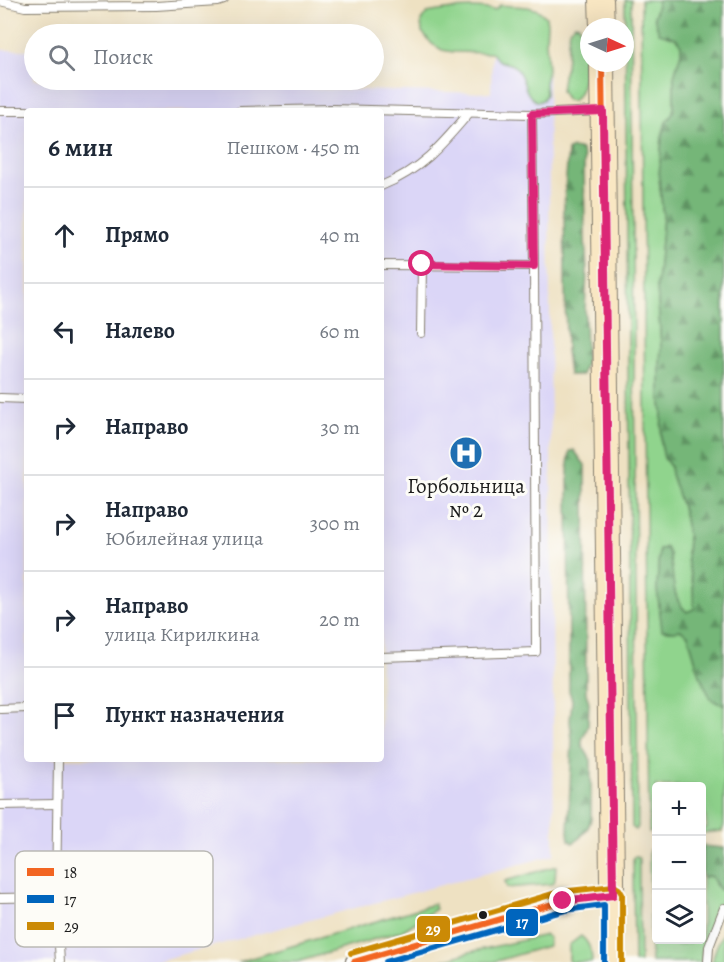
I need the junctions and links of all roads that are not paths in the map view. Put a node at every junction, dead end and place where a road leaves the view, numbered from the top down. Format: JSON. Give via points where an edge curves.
{"nodes":[{"id":1,"x":0,"y":0,"type":"edge"},
{"id":2,"x":224,"y":0,"type":"edge"},
{"id":3,"x":601,"y":0,"type":"edge"},
{"id":4,"x":156,"y":3,"type":"edge"},
{"id":5,"x":602,"y":18,"type":"edge"},
{"id":6,"x":602,"y":72,"type":"edge"},
{"id":7,"x":0,"y":111,"type":"edge"},
{"id":8,"x":24,"y":111,"type":"edge"},
{"id":9,"x":603,"y":111,"type":"junction"},
{"id":10,"x":384,"y":112,"type":"edge"},
{"id":11,"x":469,"y":114,"type":"junction"},
{"id":12,"x":532,"y":114,"type":"junction"},
{"id":13,"x":384,"y":185,"type":"edge"},
{"id":14,"x":422,"y":264,"type":"junction"},
{"id":15,"x":384,"y":265,"type":"edge"},
{"id":16,"x":534,"y":266,"type":"junction"},
{"id":17,"x":421,"y":333,"type":"dead end"},
{"id":18,"x":0,"y":398,"type":"edge"},
{"id":19,"x":24,"y":399,"type":"edge"},
{"id":20,"x":384,"y":657,"type":"edge"},
{"id":21,"x":0,"y":708,"type":"edge"},
{"id":22,"x":24,"y":708,"type":"edge"},
{"id":23,"x":58,"y":762,"type":"edge"},
{"id":24,"x":56,"y":804,"type":"junction"},
{"id":25,"x":0,"y":805,"type":"edge"},
{"id":26,"x":56,"y":851,"type":"edge"},
{"id":27,"x":613,"y":895,"type":"junction"},
{"id":28,"x":0,"y":898,"type":"edge"},
{"id":29,"x":15,"y":898,"type":"edge"},
{"id":30,"x":724,"y":908,"type":"edge"},
{"id":31,"x":59,"y":947,"type":"edge"},
{"id":32,"x":60,"y":962,"type":"edge"},
{"id":33,"x":354,"y":962,"type":"edge"},
{"id":34,"x":613,"y":962,"type":"edge"},
{"id":35,"x":708,"y":962,"type":"edge"}],
"edges":[{"from":1,"to":4,"type":"lane","via":[[25,7]]},
{"from":2,"to":4,"type":"lane"},
{"from":3,"to":5,"type":"main road"},
{"from":6,"to":9,"type":"main road"},
{"from":7,"to":8,"type":"lane"},
{"from":9,"to":12,"type":"lane"},
{"from":9,"to":27,"type":"main road"},
{"from":10,"to":11,"type":"lane"},
{"from":11,"to":12,"type":"lane"},
{"from":11,"to":13,"type":"lane","via":[[438,149],[409,173]]},
{"from":12,"to":16,"type":"lane"},
{"from":14,"to":15,"type":"lane"},
{"from":14,"to":16,"type":"lane"},
{"from":14,"to":17,"type":"lane"},
{"from":16,"to":20,"type":"lane","via":[[536,652]]},
{"from":18,"to":19,"type":"lane"},
{"from":21,"to":22,"type":"lane"},
{"from":23,"to":24,"type":"lane"},
{"from":24,"to":25,"type":"lane"},
{"from":24,"to":26,"type":"lane"},
{"from":27,"to":33,"type":"street","via":[[563,901]]},
{"from":27,"to":34,"type":"main road"},
{"from":28,"to":29,"type":"lane"},
{"from":30,"to":35,"type":"lane","via":[[709,947]]},
{"from":31,"to":32,"type":"lane"}]}
